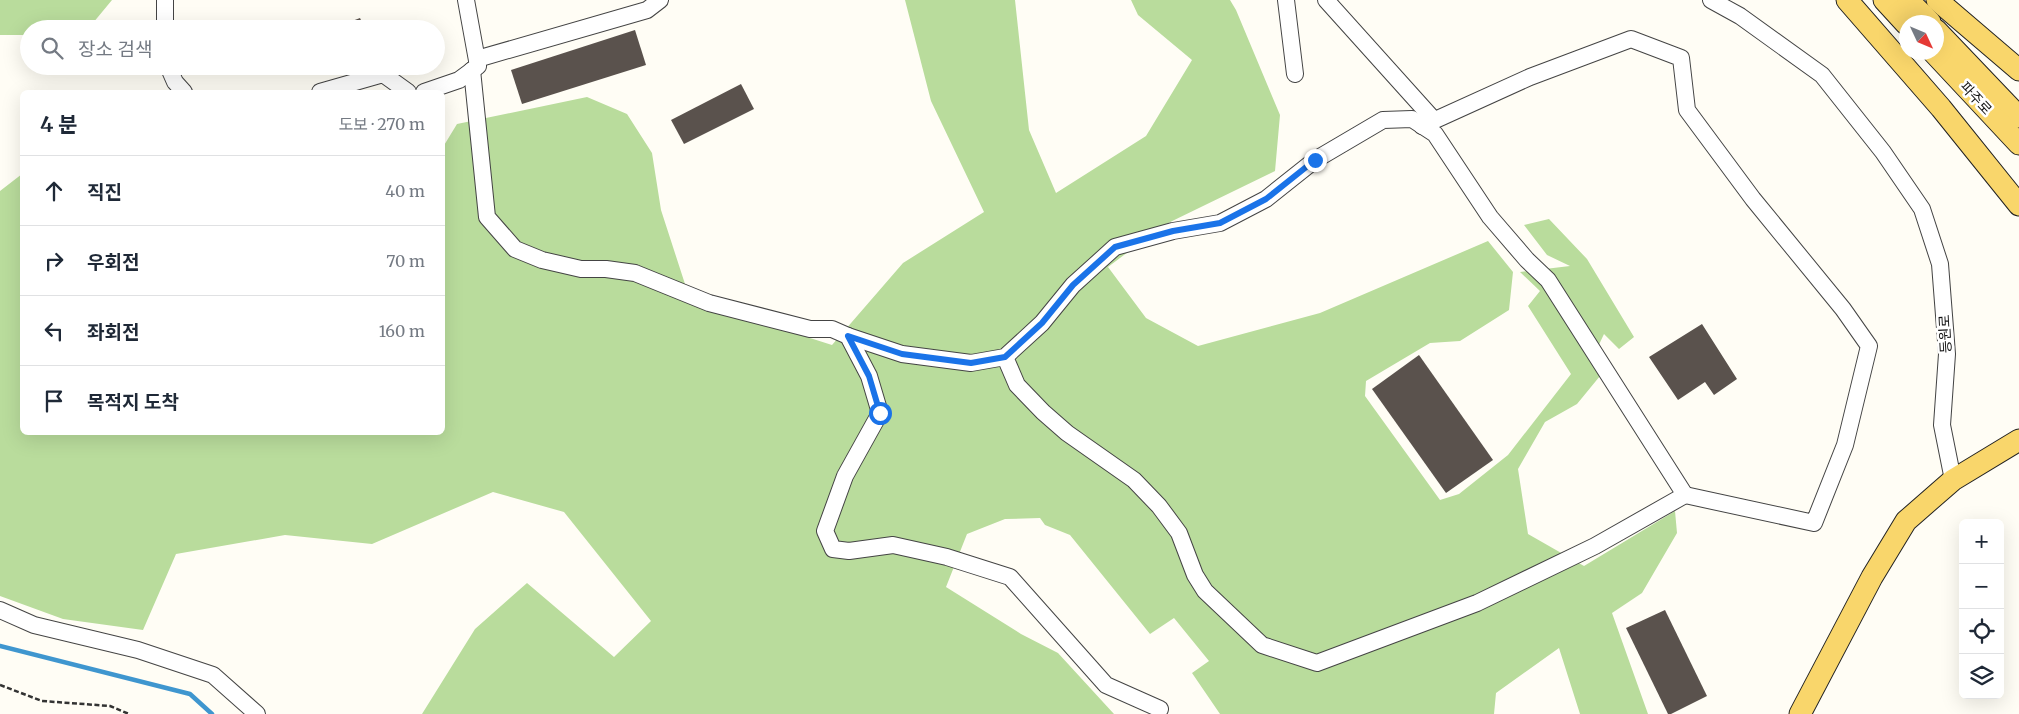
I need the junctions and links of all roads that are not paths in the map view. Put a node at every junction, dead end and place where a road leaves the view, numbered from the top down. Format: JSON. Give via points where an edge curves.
{"nodes":[{"id":1,"x":165,"y":0,"type":"edge"},
{"id":2,"x":466,"y":0,"type":"edge"},
{"id":3,"x":660,"y":0,"type":"edge"},
{"id":4,"x":1286,"y":0,"type":"edge"},
{"id":5,"x":1326,"y":0,"type":"edge"},
{"id":6,"x":1711,"y":0,"type":"edge"},
{"id":7,"x":1848,"y":0,"type":"edge"},
{"id":8,"x":1884,"y":0,"type":"edge"},
{"id":9,"x":1908,"y":0,"type":"edge"},
{"id":10,"x":1936,"y":0,"type":"edge"},
{"id":11,"x":1923,"y":15,"type":"edge"},
{"id":12,"x":1899,"y":16,"type":"edge"},
{"id":13,"x":165,"y":20,"type":"edge"},
{"id":14,"x":1944,"y":38,"type":"edge"},
{"id":15,"x":1940,"y":60,"type":"edge"},
{"id":16,"x":476,"y":65,"type":"junction"},
{"id":17,"x":2019,"y":70,"type":"edge"},
{"id":18,"x":1295,"y":74,"type":"dead end"},
{"id":19,"x":172,"y":75,"type":"edge"},
{"id":20,"x":380,"y":75,"type":"edge"},
{"id":21,"x":384,"y":75,"type":"edge"},
{"id":22,"x":182,"y":90,"type":"edge"},
{"id":23,"x":327,"y":90,"type":"edge"},
{"id":24,"x":405,"y":90,"type":"edge"},
{"id":25,"x":430,"y":90,"type":"edge"},
{"id":26,"x":2019,"y":117,"type":"edge"},
{"id":27,"x":1428,"y":123,"type":"junction"},
{"id":28,"x":2019,"y":144,"type":"edge"},
{"id":29,"x":2019,"y":205,"type":"edge"},
{"id":30,"x":848,"y":336,"type":"junction"},
{"id":31,"x":1005,"y":357,"type":"junction"},
{"id":32,"x":2019,"y":440,"type":"edge"},
{"id":33,"x":1952,"y":480,"type":"junction"},
{"id":34,"x":1685,"y":495,"type":"junction"},
{"id":35,"x":0,"y":610,"type":"edge"},
{"id":36,"x":1160,"y":709,"type":"dead end"},
{"id":37,"x":257,"y":714,"type":"edge"},
{"id":38,"x":1800,"y":714,"type":"edge"}],
"edges":[{"from":1,"to":13,"type":"street"},
{"from":2,"to":16,"type":"street"},
{"from":3,"to":16,"type":"street","via":[[647,10]]},
{"from":4,"to":18,"type":"street"},
{"from":5,"to":27,"type":"street"},
{"from":6,"to":33,"type":"street","name":"등원로","via":[[1740,16],[1822,75],[1883,152],[1922,209],[1940,264],[1947,354],[1942,425]]},
{"from":7,"to":29,"type":"main road"},
{"from":8,"to":12,"type":"main road"},
{"from":9,"to":11,"type":"main road"},
{"from":10,"to":17,"type":"main road"},
{"from":14,"to":26,"type":"main road","name":"파주로"},
{"from":15,"to":28,"type":"main road","name":"파주로"},
{"from":16,"to":25,"type":"street","via":[[459,80]]},
{"from":16,"to":30,"type":"street","via":[[487,217],[515,249],[542,260],[581,269],[635,273],[709,304],[810,329],[832,329]]},
{"from":19,"to":22,"type":"street"},
{"from":20,"to":23,"type":"street"},
{"from":21,"to":24,"type":"street"},
{"from":27,"to":31,"type":"street","via":[[1412,119],[1383,120],[1315,160],[1266,199],[1220,223],[1173,231],[1115,247],[1073,285],[1042,323]]},
{"from":27,"to":34,"type":"street","via":[[1490,217],[1548,280]]},
{"from":27,"to":34,"type":"street","via":[[1530,77],[1630,39],[1680,58],[1687,110],[1869,346],[1845,445],[1814,523]]},
{"from":30,"to":31,"type":"street","via":[[902,354],[971,363]]},
{"from":30,"to":36,"type":"street","via":[[869,376],[880,413],[845,476],[825,531],[833,549],[849,551],[893,545],[947,557],[1010,577],[1106,685]]},
{"from":31,"to":34,"type":"street","via":[[1017,384],[1044,412],[1134,480],[1159,506],[1180,534],[1195,575],[1205,591],[1262,645],[1317,663],[1477,603],[1595,546]]},
{"from":32,"to":33,"type":"main road"},
{"from":33,"to":38,"type":"main road","via":[[1906,521],[1872,577]]},
{"from":35,"to":37,"type":"street","via":[[34,624],[138,650],[213,675]]}]}
